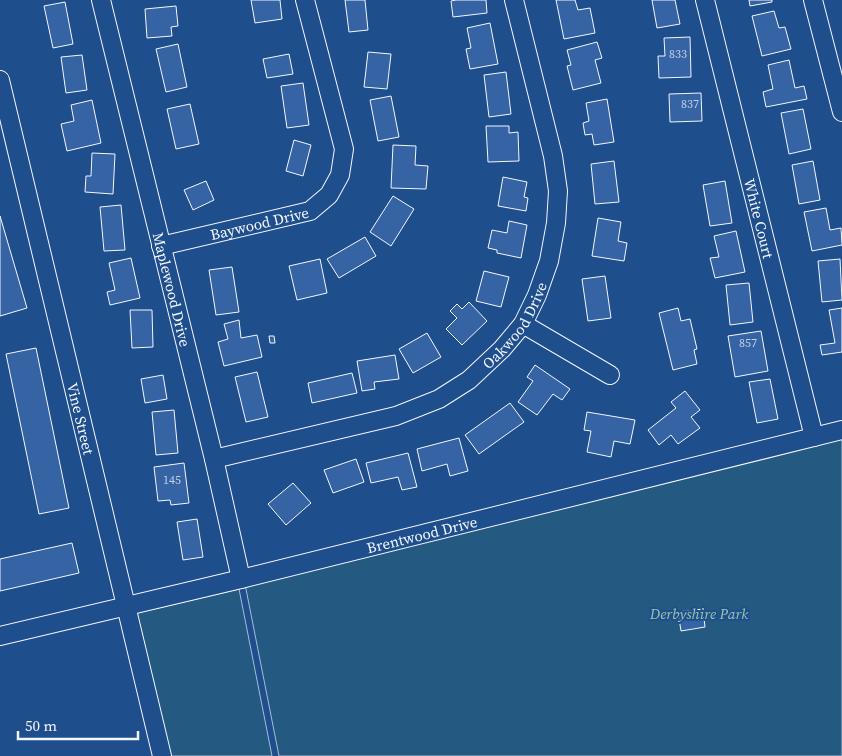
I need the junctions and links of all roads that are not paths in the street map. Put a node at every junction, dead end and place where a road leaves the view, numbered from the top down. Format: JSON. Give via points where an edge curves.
{"nodes":[{"id":1,"x":101,"y":0,"type":"edge"},
{"id":2,"x":305,"y":0,"type":"edge"},
{"id":3,"x":514,"y":0,"type":"edge"},
{"id":4,"x":705,"y":0,"type":"edge"},
{"id":5,"x":813,"y":0,"type":"edge"},
{"id":6,"x":0,"y":80,"type":"edge"},
{"id":7,"x":842,"y":112,"type":"edge"},
{"id":8,"x":161,"y":246,"type":"junction"},
{"id":9,"x":523,"y":324,"type":"junction"},
{"id":10,"x":610,"y":375,"type":"dead end"},
{"id":11,"x":842,"y":430,"type":"edge"},
{"id":12,"x":814,"y":437,"type":"junction"},
{"id":13,"x":214,"y":459,"type":"junction"},
{"id":14,"x":241,"y":579,"type":"junction"},
{"id":15,"x":125,"y":607,"type":"junction"},
{"id":16,"x":0,"y":636,"type":"edge"},
{"id":17,"x":162,"y":756,"type":"edge"}],
"edges":[{"from":1,"to":8,"type":"street","name":"Maplewood Drive"},
{"from":2,"to":8,"type":"street","name":"Baywood Drive","via":[[344,149],[340,175],[329,196],[310,211]]},
{"from":3,"to":9,"type":"street","name":"Oakwood Drive","via":[[553,156],[558,192],[549,261]]},
{"from":4,"to":12,"type":"street","name":"White Court"},
{"from":5,"to":7,"type":"street"},
{"from":6,"to":15,"type":"street","name":"Vine Street"},
{"from":8,"to":13,"type":"street","name":"Maplewood Drive"},
{"from":9,"to":10,"type":"street"},
{"from":9,"to":13,"type":"street","name":"Oakwood Drive","via":[[469,380],[439,399],[396,416]]},
{"from":11,"to":12,"type":"street","name":"Brentwood Drive"},
{"from":12,"to":14,"type":"street","name":"Brentwood Drive"},
{"from":13,"to":14,"type":"street","name":"Maplewood Drive"},
{"from":14,"to":15,"type":"street","name":"Brentwood Drive"},
{"from":15,"to":16,"type":"street","name":"Brentwood Drive"},
{"from":15,"to":17,"type":"street","name":"Vine Street"}]}
